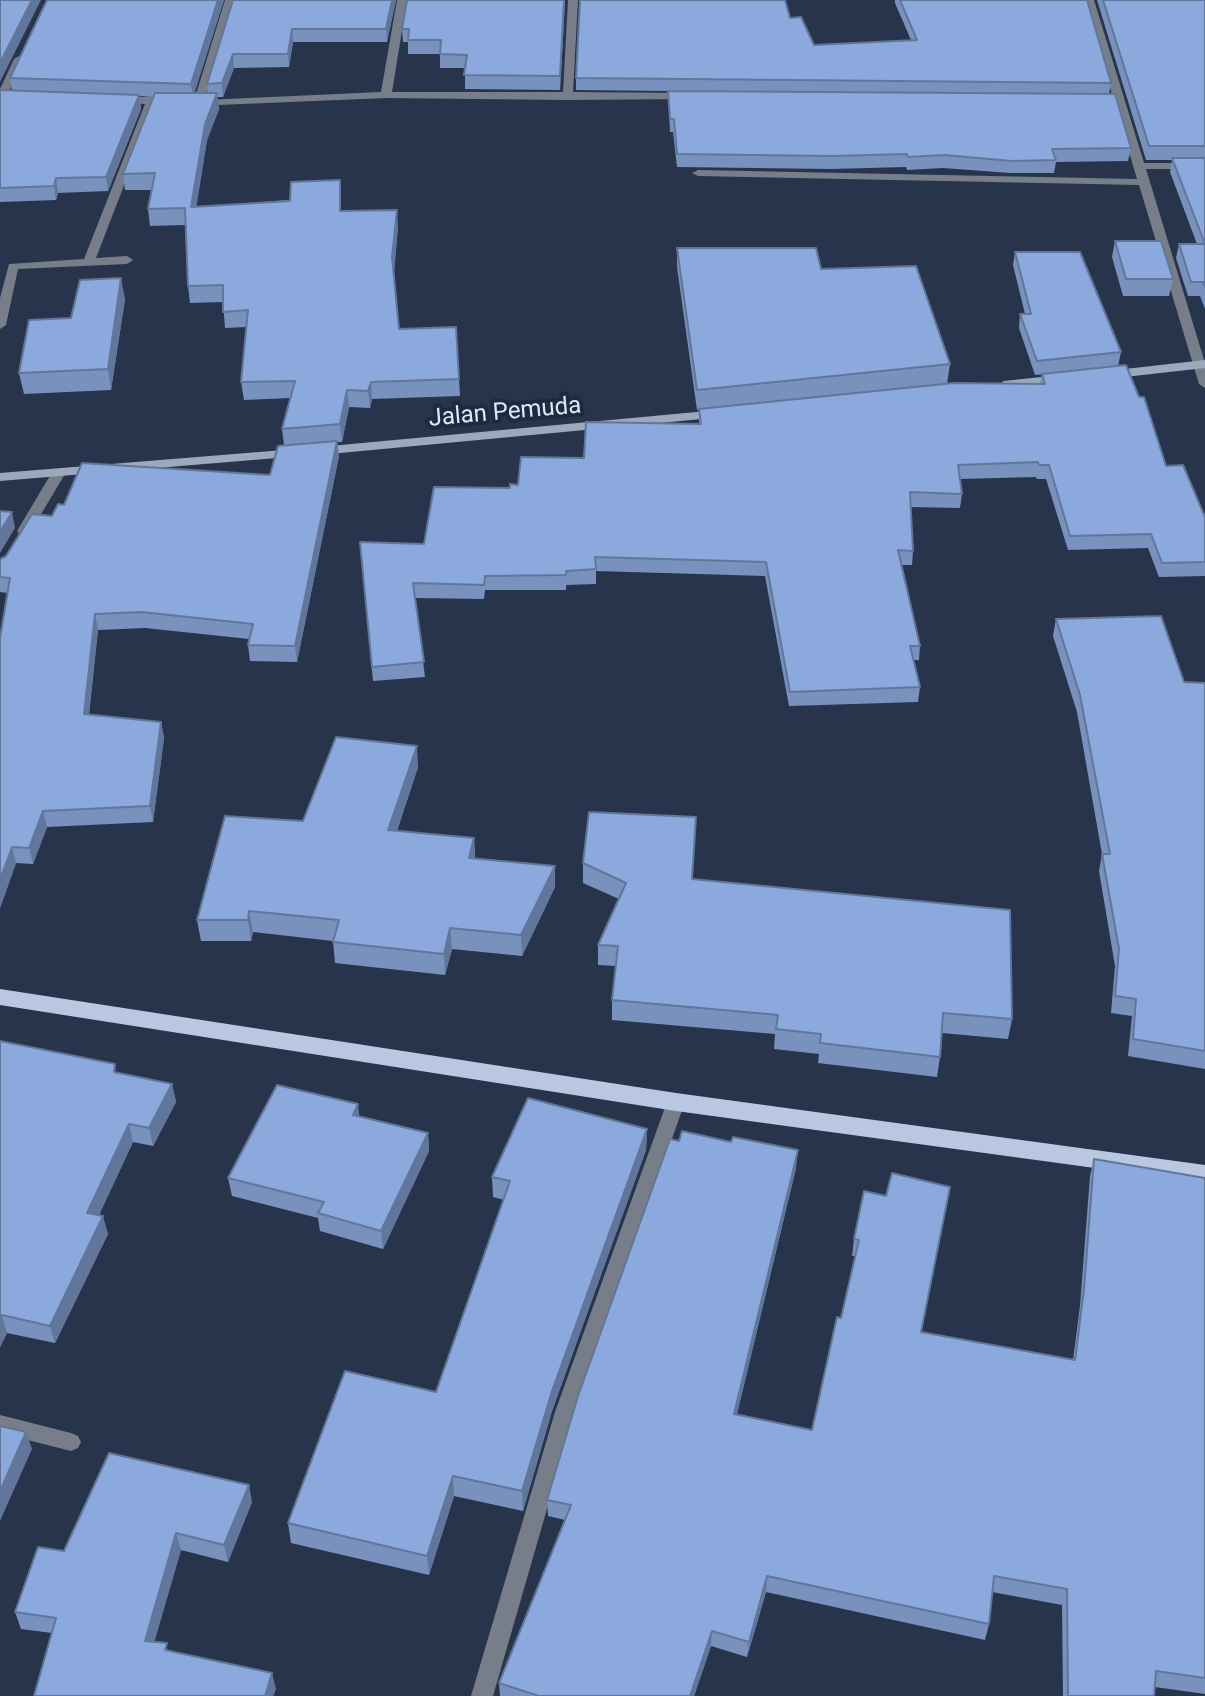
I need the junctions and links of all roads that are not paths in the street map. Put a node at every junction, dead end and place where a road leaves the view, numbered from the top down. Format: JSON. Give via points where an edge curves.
{"nodes":[{"id":1,"x":230,"y":0,"type":"edge"},
{"id":2,"x":402,"y":0,"type":"edge"},
{"id":3,"x":573,"y":0,"type":"edge"},
{"id":4,"x":1089,"y":0,"type":"edge"},
{"id":5,"x":28,"y":42,"type":"edge"},
{"id":6,"x":386,"y":95,"type":"junction"},
{"id":7,"x":706,"y":96,"type":"edge"},
{"id":8,"x":568,"y":97,"type":"junction"},
{"id":9,"x":1,"y":98,"type":"edge"},
{"id":10,"x":16,"y":98,"type":"edge"},
{"id":11,"x":107,"y":100,"type":"edge"},
{"id":12,"x":152,"y":100,"type":"junction"},
{"id":13,"x":1105,"y":100,"type":"edge"},
{"id":14,"x":1120,"y":101,"type":"junction"},
{"id":15,"x":199,"y":104,"type":"junction"},
{"id":16,"x":1140,"y":166,"type":"junction"},
{"id":17,"x":1205,"y":166,"type":"edge"},
{"id":18,"x":698,"y":173,"type":"edge"},
{"id":19,"x":1145,"y":182,"type":"junction"},
{"id":20,"x":127,"y":260,"type":"dead end"},
{"id":21,"x":88,"y":263,"type":"junction"},
{"id":22,"x":6,"y":266,"type":"edge"},
{"id":23,"x":0,"y":325,"type":"edge"},
{"id":24,"x":1203,"y":365,"type":"edge"},
{"id":25,"x":1093,"y":376,"type":"edge"},
{"id":26,"x":1078,"y":378,"type":"edge"},
{"id":27,"x":1205,"y":384,"type":"edge"},
{"id":28,"x":986,"y":387,"type":"edge"},
{"id":29,"x":727,"y":413,"type":"edge"},
{"id":30,"x":58,"y":474,"type":"junction"},
{"id":31,"x":0,"y":477,"type":"edge"},
{"id":32,"x":14,"y":546,"type":"edge"},
{"id":33,"x":0,"y":997,"type":"edge"},
{"id":34,"x":676,"y":1102,"type":"junction"},
{"id":35,"x":1205,"y":1174,"type":"edge"},
{"id":36,"x":0,"y":1424,"type":"edge"},
{"id":37,"x":71,"y":1442,"type":"dead end"},
{"id":38,"x":482,"y":1696,"type":"edge"}],
"edges":[{"from":1,"to":15,"type":"street"},
{"from":2,"to":6,"type":"street"},
{"from":3,"to":8,"type":"street"},
{"from":4,"to":14,"type":"street"},
{"from":5,"to":9,"type":"street"},
{"from":6,"to":8,"type":"street"},
{"from":6,"to":15,"type":"street"},
{"from":7,"to":8,"type":"street"},
{"from":9,"to":10,"type":"street"},
{"from":11,"to":12,"type":"street"},
{"from":12,"to":15,"type":"street"},
{"from":12,"to":21,"type":"street"},
{"from":13,"to":14,"type":"street"},
{"from":14,"to":16,"type":"street"},
{"from":16,"to":17,"type":"street"},
{"from":16,"to":19,"type":"street"},
{"from":18,"to":19,"type":"street"},
{"from":19,"to":24,"type":"street"},
{"from":20,"to":21,"type":"street"},
{"from":21,"to":22,"type":"street"},
{"from":22,"to":23,"type":"street"},
{"from":24,"to":25,"type":"street"},
{"from":24,"to":27,"type":"street"},
{"from":26,"to":28,"type":"street"},
{"from":29,"to":30,"type":"street","name":"Jalan Pemuda"},
{"from":30,"to":31,"type":"street","name":"Jalan Pemuda"},
{"from":30,"to":32,"type":"street"},
{"from":33,"to":34,"type":"main road"},
{"from":34,"to":35,"type":"main road"},
{"from":34,"to":38,"type":"street","via":[[565,1412]]},
{"from":36,"to":37,"type":"street"}]}
